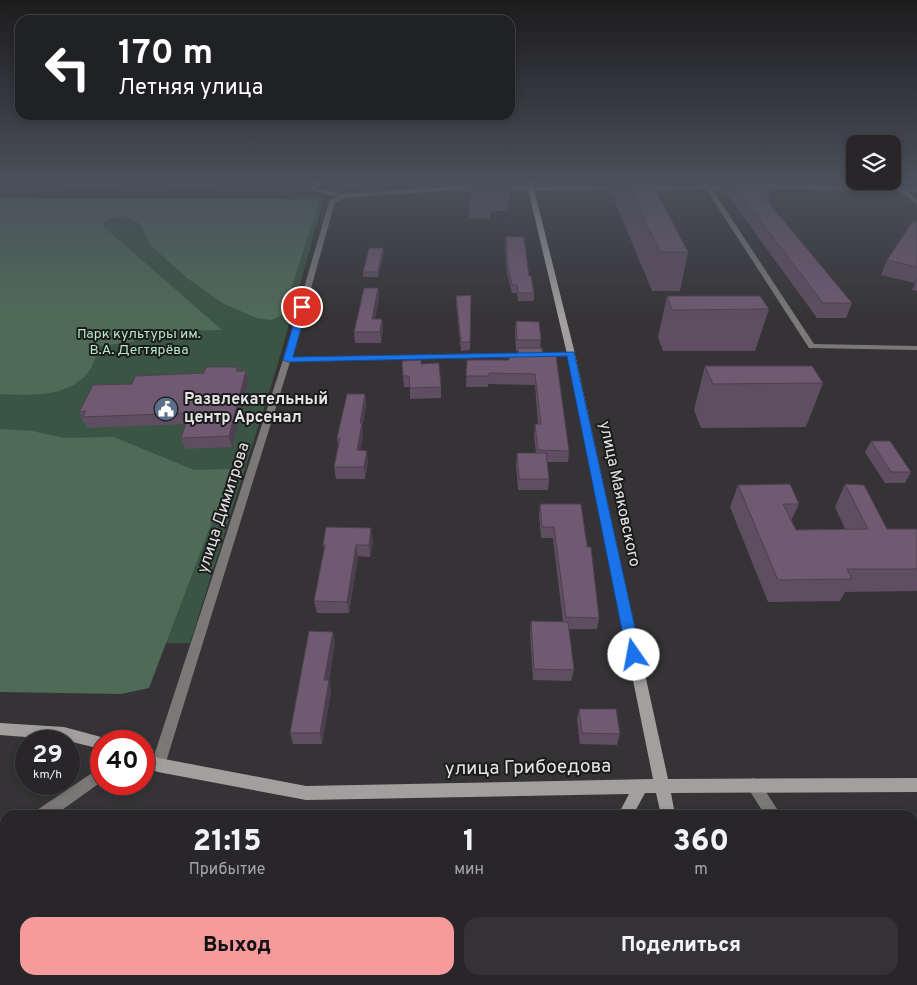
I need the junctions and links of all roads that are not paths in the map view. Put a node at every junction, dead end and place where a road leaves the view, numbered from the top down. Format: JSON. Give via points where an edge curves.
{"nodes":[{"id":1,"x":325,"y":227,"type":"edge"},
{"id":2,"x":539,"y":227,"type":"edge"},
{"id":3,"x":734,"y":227,"type":"edge"},
{"id":4,"x":917,"y":348,"type":"edge"},
{"id":5,"x":571,"y":354,"type":"junction"},
{"id":6,"x":288,"y":360,"type":"junction"},
{"id":7,"x":0,"y":729,"type":"edge"},
{"id":8,"x":90,"y":739,"type":"edge"},
{"id":9,"x":155,"y":764,"type":"edge"},
{"id":10,"x":158,"y":765,"type":"junction"},
{"id":11,"x":90,"y":782,"type":"edge"},
{"id":12,"x":753,"y":785,"type":"junction"},
{"id":13,"x":917,"y":785,"type":"edge"},
{"id":14,"x":641,"y":786,"type":"junction"},
{"id":15,"x":661,"y":786,"type":"junction"},
{"id":16,"x":49,"y":810,"type":"edge"},
{"id":17,"x":628,"y":810,"type":"edge"},
{"id":18,"x":667,"y":810,"type":"edge"},
{"id":19,"x":770,"y":810,"type":"edge"}],
"edges":[{"from":1,"to":6,"type":"street","name":"улица Димитрова"},
{"from":2,"to":5,"type":"street","name":"улица Маяковского"},
{"from":3,"to":4,"type":"street","via":[[812,346]]},
{"from":5,"to":6,"type":"street"},
{"from":5,"to":15,"type":"street","name":"улица Маяковского"},
{"from":6,"to":10,"type":"street","name":"улица Димитрова"},
{"from":7,"to":8,"type":"street","via":[[45,730]]},
{"from":9,"to":10,"type":"street","name":"улица Грибоедова"},
{"from":10,"to":14,"type":"street","name":"улица Грибоедова","via":[[306,792]]},
{"from":11,"to":16,"type":"street"},
{"from":12,"to":13,"type":"street","name":"улица Грибоедова"},
{"from":12,"to":15,"type":"street","name":"улица Грибоедова"},
{"from":12,"to":19,"type":"street"},
{"from":14,"to":15,"type":"street","name":"улица Грибоедова"},
{"from":14,"to":17,"type":"street"},
{"from":15,"to":18,"type":"street","name":"улица Маяковского"}]}
